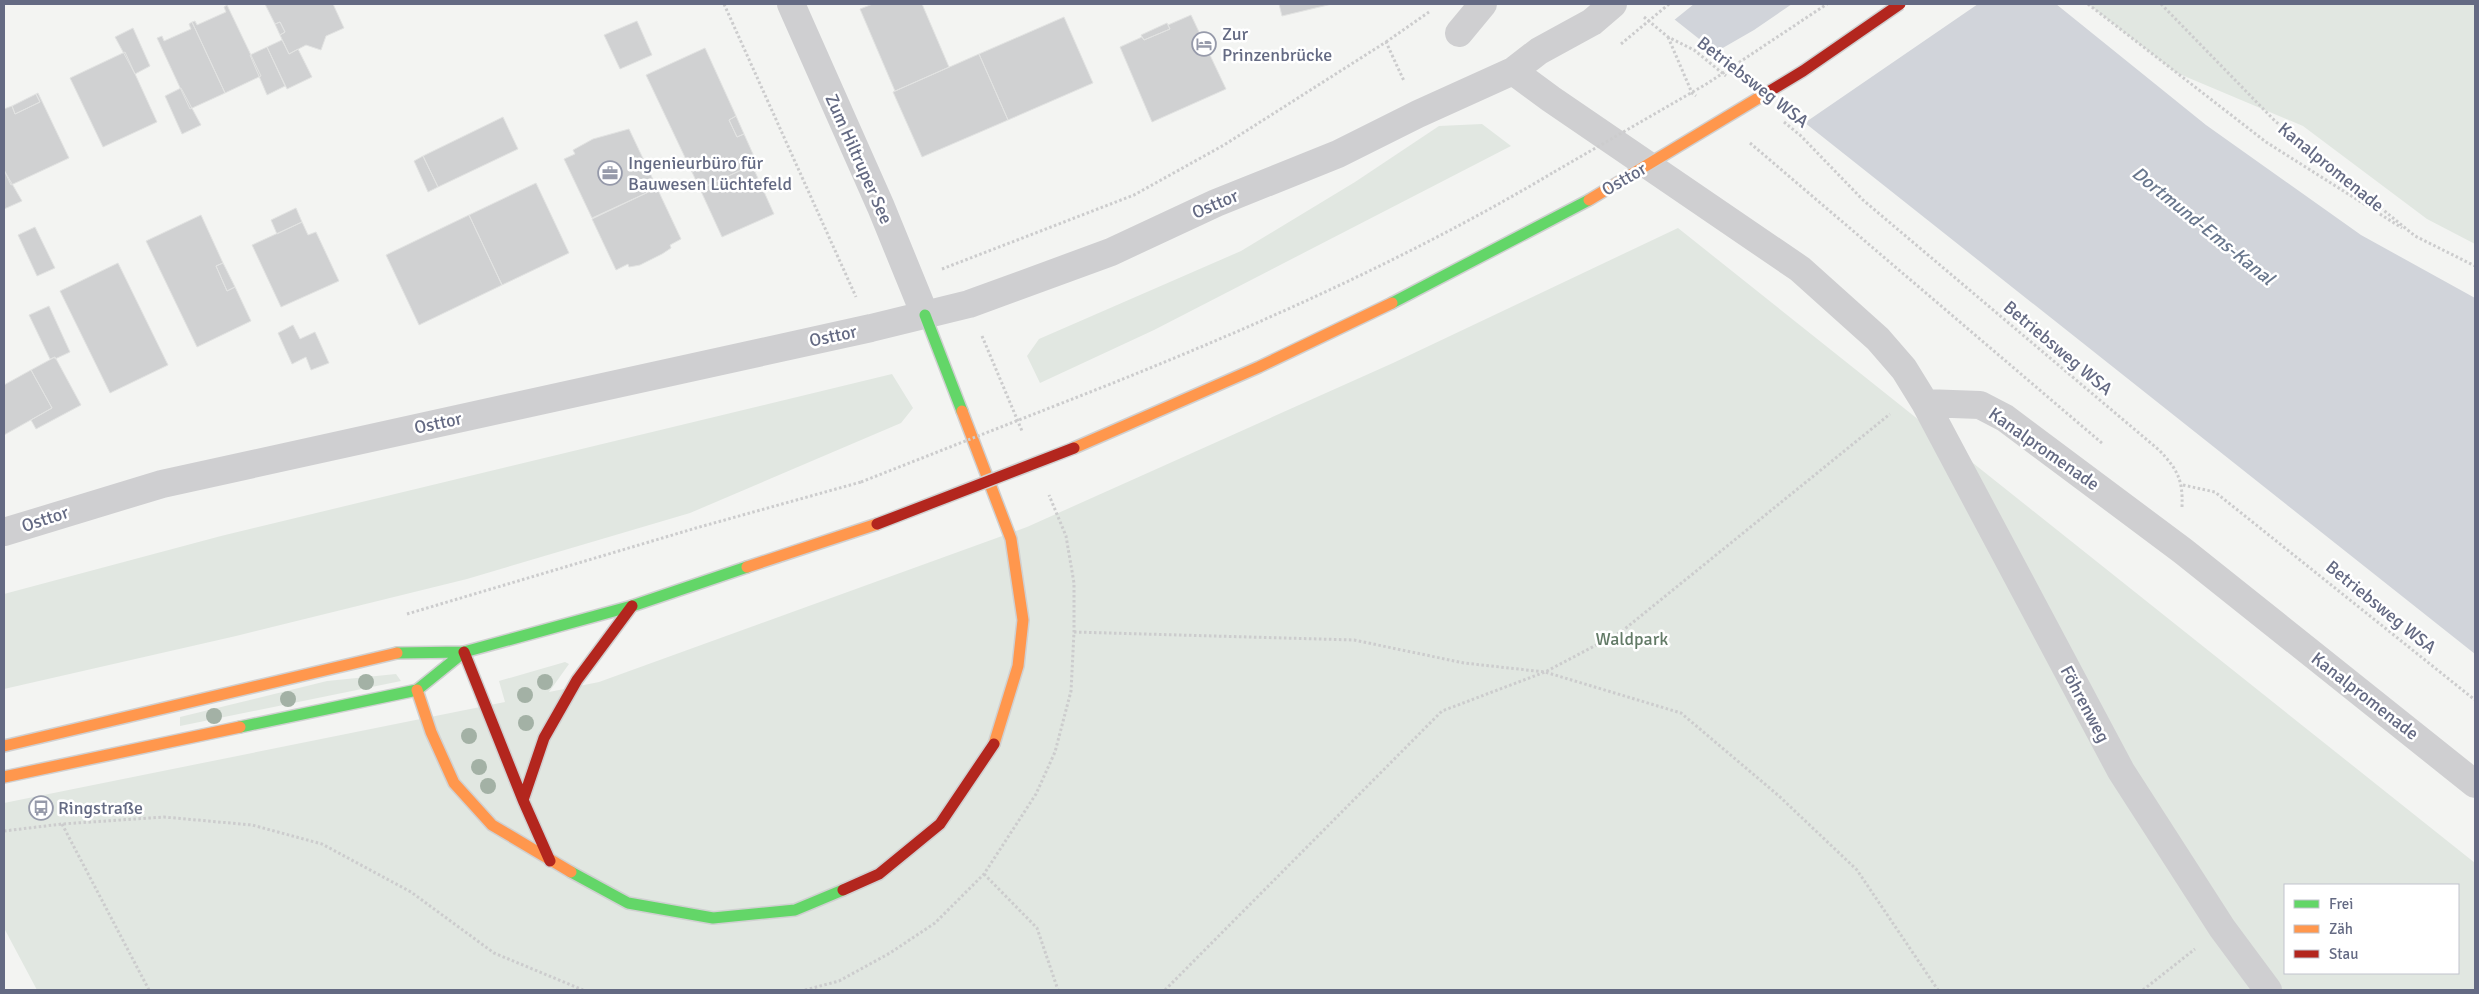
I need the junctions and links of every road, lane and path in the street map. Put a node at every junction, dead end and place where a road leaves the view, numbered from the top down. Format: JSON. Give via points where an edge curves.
{"nodes":[{"id":1,"x":724,"y":4,"type":"edge"},
{"id":2,"x":791,"y":4,"type":"edge"},
{"id":3,"x":1483,"y":4,"type":"edge"},
{"id":4,"x":1614,"y":4,"type":"edge"},
{"id":5,"x":1669,"y":4,"type":"edge"},
{"id":6,"x":1827,"y":4,"type":"edge"},
{"id":7,"x":1900,"y":4,"type":"edge"},
{"id":8,"x":2088,"y":4,"type":"edge"},
{"id":9,"x":2161,"y":4,"type":"edge"},
{"id":10,"x":1429,"y":12,"type":"dead end"},
{"id":11,"x":1642,"y":15,"type":"dead end"},
{"id":12,"x":1459,"y":33,"type":"dead end"},
{"id":13,"x":1668,"y":37,"type":"junction"},
{"id":14,"x":1386,"y":42,"type":"dead end"},
{"id":15,"x":1620,"y":44,"type":"dead end"},
{"id":16,"x":1513,"y":71,"type":"junction"},
{"id":17,"x":1732,"y":81,"type":"dead end"},
{"id":18,"x":1699,"y":99,"type":"dead end"},
{"id":19,"x":1778,"y":118,"type":"dead end"},
{"id":20,"x":1743,"y":136,"type":"dead end"},
{"id":21,"x":2415,"y":236,"type":"junction"},
{"id":22,"x":2475,"y":266,"type":"edge"},
{"id":23,"x":925,"y":314,"type":"junction"},
{"id":24,"x":871,"y":328,"type":"junction"},
{"id":25,"x":1925,"y":403,"type":"junction"},
{"id":26,"x":2108,"y":449,"type":"dead end"},
{"id":27,"x":2183,"y":485,"type":"junction"},
{"id":28,"x":2177,"y":509,"type":"dead end"},
{"id":29,"x":4,"y":532,"type":"edge"},
{"id":30,"x":632,"y":606,"type":"junction"},
{"id":31,"x":402,"y":616,"type":"dead end"},
{"id":32,"x":1074,"y":632,"type":"dead end"},
{"id":33,"x":464,"y":652,"type":"junction"},
{"id":34,"x":1546,"y":672,"type":"junction"},
{"id":35,"x":417,"y":690,"type":"junction"},
{"id":36,"x":2475,"y":700,"type":"edge"},
{"id":37,"x":4,"y":746,"type":"edge"},
{"id":38,"x":4,"y":777,"type":"edge"},
{"id":39,"x":2475,"y":784,"type":"edge"},
{"id":40,"x":523,"y":800,"type":"junction"},
{"id":41,"x":62,"y":824,"type":"junction"},
{"id":42,"x":4,"y":831,"type":"edge"},
{"id":43,"x":550,"y":862,"type":"junction"},
{"id":44,"x":984,"y":874,"type":"dead end"},
{"id":45,"x":2222,"y":928,"type":"junction"},
{"id":46,"x":148,"y":990,"type":"edge"},
{"id":47,"x":583,"y":990,"type":"edge"},
{"id":48,"x":1058,"y":990,"type":"edge"},
{"id":49,"x":1164,"y":990,"type":"edge"},
{"id":50,"x":1938,"y":990,"type":"edge"},
{"id":51,"x":2143,"y":990,"type":"edge"},
{"id":52,"x":2268,"y":990,"type":"edge"}],
"edges":[{"from":1,"to":24,"type":"path"},
{"from":2,"to":23,"type":"street","name":"Zum Hiltruper See"},
{"from":3,"to":12,"type":"street"},
{"from":4,"to":16,"type":"street","name":"Osttor","via":[[1592,22],[1539,51]]},
{"from":5,"to":15,"type":"path","bridge":true},
{"from":6,"to":31,"type":"path","bridge":true,"via":[[1708,83],[1515,196],[1335,287],[1163,364],[861,482]]},
{"from":7,"to":30,"type":"main road","name":"Osttor","bridge":true,"via":[[1802,71],[1589,200],[1470,264],[1258,367],[1074,448],[877,524]]},
{"from":8,"to":21,"type":"path","via":[[2266,142]]},
{"from":9,"to":21,"type":"path","name":"Kanalpromenade","via":[[2275,121]]},
{"from":10,"to":14,"type":"path"},
{"from":11,"to":13,"type":"path","name":"Betriebsweg WSA"},
{"from":13,"to":17,"type":"path","name":"Betriebsweg WSA","via":[[1694,50]]},
{"from":13,"to":18,"type":"path","via":[[1692,93]]},
{"from":16,"to":23,"type":"street","name":"Osttor","via":[[1338,154],[1216,203],[1111,252],[969,304]]},
{"from":16,"to":25,"type":"street","via":[[1800,269],[1878,339],[1904,369]]},
{"from":19,"to":27,"type":"path","name":"Betriebsweg WSA","via":[[1801,136],[1863,200],[2160,450]]},
{"from":20,"to":26,"type":"path"},
{"from":21,"to":22,"type":"path","name":"Kanalpromenade"},
{"from":23,"to":24,"type":"street","name":"Osttor"},
{"from":23,"to":43,"type":"main road","via":[[1011,539],[1023,620],[1018,666],[993,747],[940,824],[879,874],[795,910],[714,918],[628,903]]},
{"from":24,"to":29,"type":"street","name":"Osttor","via":[[162,484]]},
{"from":25,"to":34,"type":"path","via":[[1898,407],[1621,632]]},
{"from":25,"to":39,"type":"street","name":"Kanalpromenade","via":[[1980,405],[2005,418],[2184,552]]},
{"from":25,"to":45,"type":"street","name":"Föhrenweg","via":[[2121,771]]},
{"from":27,"to":28,"type":"path","via":[[2182,513]]},
{"from":27,"to":36,"type":"path","name":"Betriebsweg WSA","via":[[2215,492]]},
{"from":30,"to":33,"type":"main road","name":"Osttor"},
{"from":30,"to":40,"type":"main road","via":[[577,680],[544,738]]},
{"from":32,"to":34,"type":"path","via":[[1354,640],[1464,663]]},
{"from":33,"to":35,"type":"main road","name":"Osttor"},
{"from":33,"to":37,"type":"main road","name":"Osttor","via":[[404,651]]},
{"from":33,"to":40,"type":"main road"},
{"from":34,"to":49,"type":"path","via":[[1442,711]]},
{"from":34,"to":50,"type":"path","via":[[1681,713],[1779,796],[1857,870]]},
{"from":35,"to":38,"type":"main road","name":"Osttor"},
{"from":35,"to":43,"type":"main road","via":[[431,732],[454,783],[492,825]]},
{"from":40,"to":43,"type":"main road"},
{"from":41,"to":42,"type":"path"},
{"from":41,"to":46,"type":"path"},
{"from":41,"to":47,"type":"path","via":[[164,817],[252,825],[322,844],[411,892],[494,953]]},
{"from":44,"to":48,"type":"path","via":[[1037,928]]},
{"from":45,"to":51,"type":"path"},
{"from":45,"to":52,"type":"street","name":"Föhrenweg"}]}
